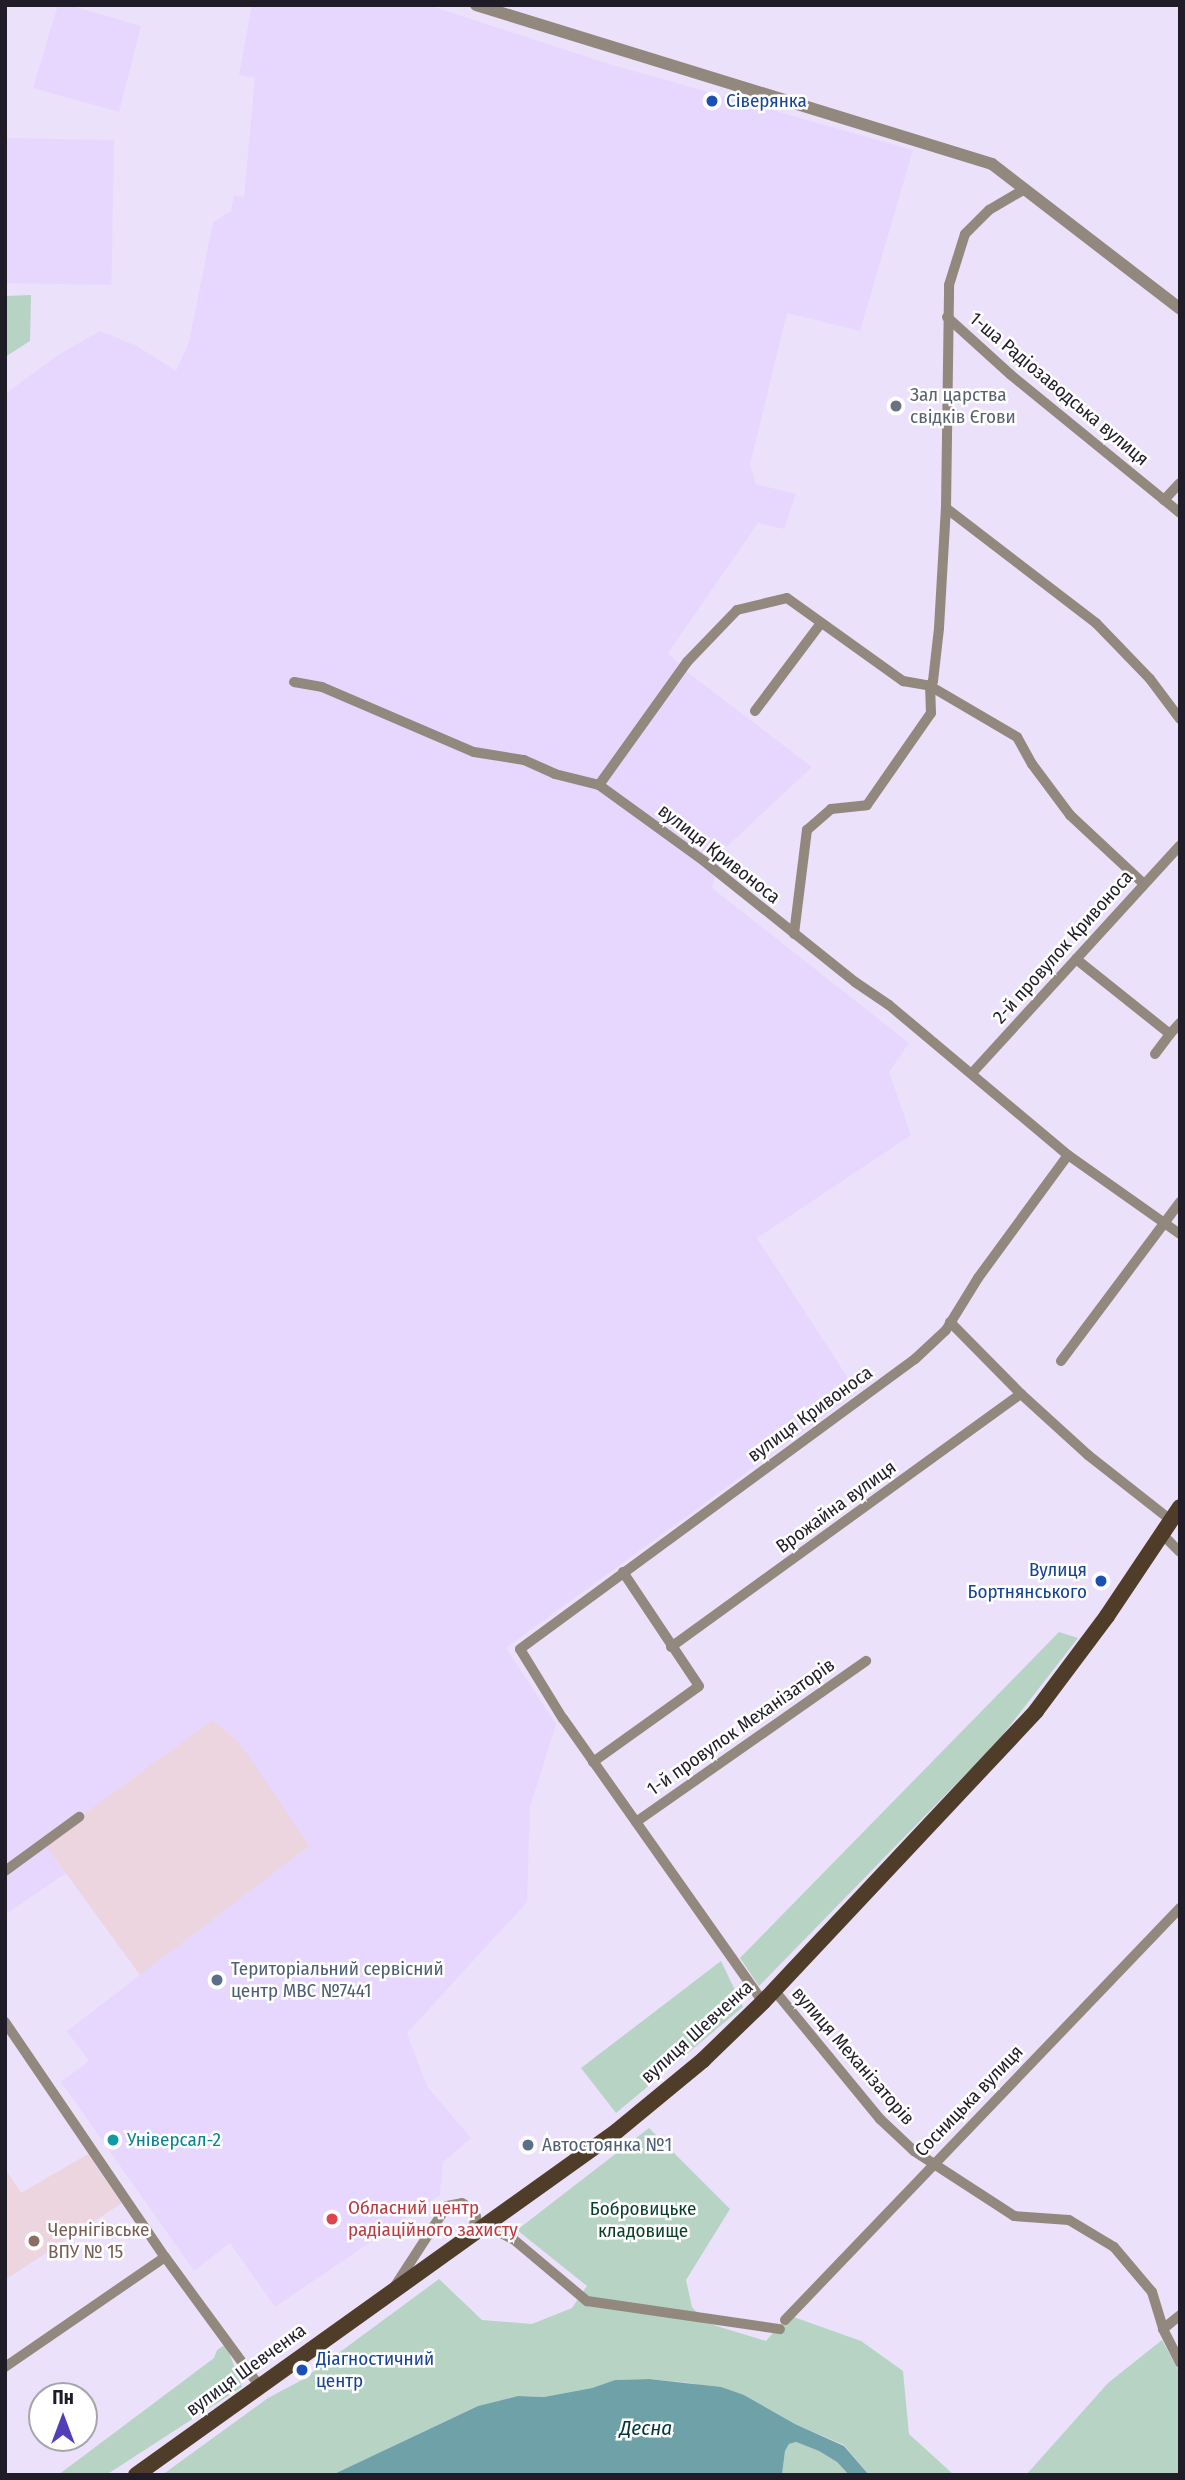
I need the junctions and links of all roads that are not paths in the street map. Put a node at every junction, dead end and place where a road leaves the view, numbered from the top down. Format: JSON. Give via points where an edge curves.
{"nodes":[{"id":1,"x":476,"y":5,"type":"edge"},
{"id":2,"x":1025,"y":189,"type":"junction"},
{"id":3,"x":1180,"y":309,"type":"edge"},
{"id":4,"x":947,"y":317,"type":"junction"},
{"id":5,"x":1180,"y":483,"type":"edge"},
{"id":6,"x":1164,"y":500,"type":"junction"},
{"id":7,"x":946,"y":508,"type":"junction"},
{"id":8,"x":1180,"y":513,"type":"edge"},
{"id":9,"x":821,"y":623,"type":"junction"},
{"id":10,"x":294,"y":682,"type":"dead end"},
{"id":11,"x":930,"y":686,"type":"junction"},
{"id":12,"x":755,"y":710,"type":"dead end"},
{"id":13,"x":1180,"y":719,"type":"edge"},
{"id":14,"x":599,"y":785,"type":"junction"},
{"id":15,"x":1180,"y":845,"type":"edge"},
{"id":16,"x":1144,"y":884,"type":"junction"},
{"id":17,"x":794,"y":934,"type":"junction"},
{"id":18,"x":1076,"y":958,"type":"junction"},
{"id":19,"x":1180,"y":1023,"type":"edge"},
{"id":20,"x":1170,"y":1034,"type":"junction"},
{"id":21,"x":1155,"y":1054,"type":"dead end"},
{"id":22,"x":973,"y":1072,"type":"junction"},
{"id":23,"x":1068,"y":1155,"type":"junction"},
{"id":24,"x":1180,"y":1202,"type":"edge"},
{"id":25,"x":1164,"y":1223,"type":"junction"},
{"id":26,"x":1180,"y":1234,"type":"edge"},
{"id":27,"x":950,"y":1322,"type":"junction"},
{"id":28,"x":1061,"y":1360,"type":"dead end"},
{"id":29,"x":1021,"y":1394,"type":"junction"},
{"id":30,"x":1171,"y":1521,"type":"edge"},
{"id":31,"x":1180,"y":1552,"type":"edge"},
{"id":32,"x":624,"y":1572,"type":"junction"},
{"id":33,"x":671,"y":1647,"type":"junction"},
{"id":34,"x":520,"y":1648,"type":"joint"},
{"id":35,"x":866,"y":1661,"type":"dead end"},
{"id":36,"x":593,"y":1762,"type":"junction"},
{"id":37,"x":79,"y":1817,"type":"dead end"},
{"id":38,"x":636,"y":1822,"type":"junction"},
{"id":39,"x":5,"y":1871,"type":"edge"},
{"id":40,"x":1180,"y":1908,"type":"edge"},
{"id":41,"x":768,"y":1996,"type":"junction"},
{"id":42,"x":5,"y":2022,"type":"edge"},
{"id":43,"x":933,"y":2164,"type":"junction"},
{"id":44,"x":485,"y":2225,"type":"junction"},
{"id":45,"x":471,"y":2235,"type":"junction"},
{"id":46,"x":165,"y":2257,"type":"junction"},
{"id":47,"x":392,"y":2291,"type":"junction"},
{"id":48,"x":1180,"y":2315,"type":"edge"},
{"id":49,"x":1163,"y":2329,"type":"junction"},
{"id":50,"x":1180,"y":2364,"type":"edge"},
{"id":51,"x":5,"y":2367,"type":"edge"},
{"id":52,"x":260,"y":2387,"type":"junction"},
{"id":53,"x":136,"y":2475,"type":"edge"}],
"edges":[{"from":1,"to":2,"type":"street","via":[[992,163]]},
{"from":2,"to":3,"type":"street"},
{"from":2,"to":4,"type":"street","via":[[989,210],[965,234],[949,285]]},
{"from":4,"to":6,"type":"street","name":"1-ша Радіозаводська вулиця","via":[[1011,376]]},
{"from":4,"to":7,"type":"street"},
{"from":5,"to":6,"type":"street"},
{"from":6,"to":8,"type":"street","name":"1-ша Радіозаводська вулиця"},
{"from":7,"to":11,"type":"street","via":[[939,628]]},
{"from":7,"to":13,"type":"street","via":[[1096,623],[1150,679]]},
{"from":9,"to":11,"type":"street","via":[[903,681]]},
{"from":9,"to":12,"type":"street"},
{"from":9,"to":14,"type":"street","via":[[787,598],[737,610],[687,662]]},
{"from":10,"to":14,"type":"street","name":"вулиця Кривоноса","via":[[322,687],[474,752],[524,761]]},
{"from":11,"to":16,"type":"street","via":[[1017,737],[1070,815]]},
{"from":11,"to":17,"type":"street","via":[[931,713],[867,805],[831,809],[807,830]]},
{"from":14,"to":17,"type":"street","name":"вулиця Кривоноса"},
{"from":15,"to":16,"type":"street","name":"2-й провулок Кривоноса"},
{"from":16,"to":18,"type":"street","name":"2-й провулок Кривоноса"},
{"from":17,"to":22,"type":"street","name":"вулиця Кривоноса"},
{"from":18,"to":20,"type":"street"},
{"from":18,"to":22,"type":"street","name":"2-й провулок Кривоноса"},
{"from":19,"to":20,"type":"street"},
{"from":20,"to":21,"type":"street"},
{"from":22,"to":23,"type":"street","name":"вулиця Кривоноса"},
{"from":23,"to":25,"type":"street","name":"вулиця Кривоноса"},
{"from":23,"to":27,"type":"street","name":"вулиця Кривоноса"},
{"from":24,"to":25,"type":"street"},
{"from":25,"to":26,"type":"street","name":"вулиця Кривоноса"},
{"from":25,"to":28,"type":"street"},
{"from":27,"to":29,"type":"street"},
{"from":27,"to":32,"type":"street","name":"вулиця Кривоноса","via":[[915,1359]]},
{"from":29,"to":30,"type":"street"},
{"from":29,"to":33,"type":"street","name":"Врожайна вулиця"},
{"from":30,"to":31,"type":"street"},
{"from":30,"to":41,"type":"main road","name":"вулиця Шевченка","via":[[1036,1711]]},
{"from":32,"to":33,"type":"street"},
{"from":32,"to":34,"type":"street","name":"вулиця Кривоноса"},
{"from":33,"to":36,"type":"street","via":[[699,1686]]},
{"from":34,"to":36,"type":"street","name":"вулиця Механізаторів"},
{"from":35,"to":38,"type":"street","name":"1-й провулок Механізаторів"},
{"from":36,"to":38,"type":"street","name":"вулиця Механізаторів"},
{"from":37,"to":39,"type":"street"},
{"from":38,"to":41,"type":"street","name":"вулиця Механізаторів"},
{"from":40,"to":43,"type":"street","name":"Сосницька вулиця"},
{"from":41,"to":43,"type":"street","name":"вулиця Механізаторів","via":[[880,2119]]},
{"from":41,"to":44,"type":"main road","name":"вулиця Шевченка","via":[[703,2060],[617,2131]]},
{"from":42,"to":46,"type":"street"},
{"from":43,"to":44,"type":"street","name":"Сосницька вулиця","via":[[783,2324],[587,2301],[513,2239]]},
{"from":43,"to":49,"type":"street","name":"вулиця Механізаторів","via":[[1014,2216],[1069,2220],[1106,2241],[1152,2292]]},
{"from":44,"to":45,"type":"main road","name":"вулиця Шевченка"},
{"from":45,"to":47,"type":"main road","name":"вулиця Шевченка"},
{"from":45,"to":47,"type":"street","via":[[474,2210],[462,2203],[447,2206]]},
{"from":46,"to":51,"type":"street"},
{"from":46,"to":52,"type":"street"},
{"from":47,"to":52,"type":"main road","name":"вулиця Шевченка"},
{"from":48,"to":49,"type":"street"},
{"from":49,"to":50,"type":"street","name":"вулиця Механізаторів"},
{"from":52,"to":53,"type":"main road","name":"вулиця Шевченка"}]}
